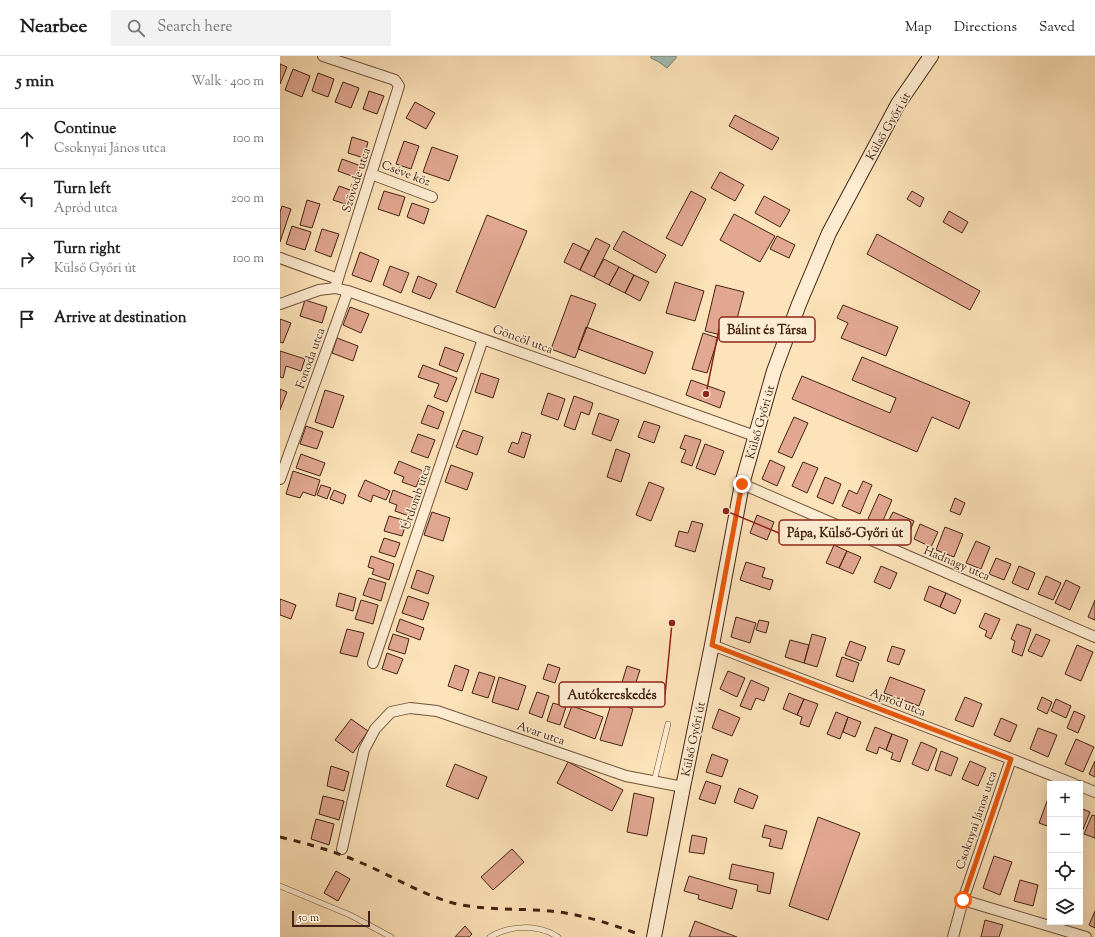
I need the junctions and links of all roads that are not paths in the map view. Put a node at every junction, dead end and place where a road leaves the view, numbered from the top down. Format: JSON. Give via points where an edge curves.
{"nodes":[{"id":1,"x":323,"y":56,"type":"edge"},
{"id":2,"x":931,"y":56,"type":"edge"},
{"id":3,"x":371,"y":174,"type":"junction"},
{"id":4,"x":432,"y":197,"type":"dead end"},
{"id":5,"x":280,"y":258,"type":"edge"},
{"id":6,"x":336,"y":284,"type":"junction"},
{"id":7,"x":348,"y":291,"type":"junction"},
{"id":8,"x":280,"y":304,"type":"edge"},
{"id":9,"x":483,"y":339,"type":"junction"},
{"id":10,"x":755,"y":436,"type":"junction"},
{"id":11,"x":280,"y":479,"type":"edge"},
{"id":12,"x":742,"y":484,"type":"junction"},
{"id":13,"x":1095,"y":637,"type":"edge"},
{"id":14,"x":712,"y":645,"type":"junction"},
{"id":15,"x":373,"y":663,"type":"dead end"},
{"id":16,"x":668,"y":724,"type":"dead end"},
{"id":17,"x":1011,"y":759,"type":"junction"},
{"id":18,"x":1066,"y":781,"type":"edge"},
{"id":19,"x":654,"y":782,"type":"junction"},
{"id":20,"x":683,"y":787,"type":"junction"},
{"id":21,"x":1083,"y":787,"type":"edge"},
{"id":22,"x":1095,"y":792,"type":"edge"},
{"id":23,"x":342,"y":849,"type":"dead end"},
{"id":24,"x":280,"y":886,"type":"edge"},
{"id":25,"x":963,"y":900,"type":"junction"},
{"id":26,"x":391,"y":937,"type":"edge"},
{"id":27,"x":490,"y":937,"type":"edge"},
{"id":28,"x":558,"y":937,"type":"edge"},
{"id":29,"x":654,"y":937,"type":"edge"},
{"id":30,"x":953,"y":937,"type":"edge"},
{"id":31,"x":1086,"y":937,"type":"edge"}],
"edges":[{"from":1,"to":3,"type":"street","name":"Szövöde utca","via":[[395,80],[399,86]]},
{"from":2,"to":10,"type":"main road","name":"Külső Győri út","via":[[898,104],[829,233],[774,371]]},
{"from":3,"to":4,"type":"street","name":"Cséve köz"},
{"from":3,"to":6,"type":"street","name":"Szövöde utca"},
{"from":5,"to":6,"type":"street"},
{"from":6,"to":7,"type":"street","name":"Göncöl utca"},
{"from":6,"to":8,"type":"street","name":"Göncöl utca"},
{"from":7,"to":9,"type":"street","name":"Göncöl utca"},
{"from":7,"to":11,"type":"street","name":"Fonoda utca"},
{"from":9,"to":10,"type":"street","name":"Göncöl utca"},
{"from":9,"to":15,"type":"street","name":"Úrdomb utca"},
{"from":10,"to":12,"type":"main road","name":"Külső Győri út"},
{"from":12,"to":13,"type":"street","name":"Hadnagy utca"},
{"from":12,"to":14,"type":"main road","name":"Külső Győri út"},
{"from":14,"to":17,"type":"street","name":"Apród utca"},
{"from":14,"to":20,"type":"main road","name":"Külső Győri út"},
{"from":16,"to":19,"type":"lane"},
{"from":17,"to":18,"type":"street","name":"Apród utca"},
{"from":17,"to":25,"type":"street","name":"Csoknyai János utca"},
{"from":19,"to":20,"type":"street","name":"Avar utca"},
{"from":19,"to":23,"type":"street","name":"Avar utca","via":[[626,776],[438,711],[410,708],[391,712],[374,729],[364,750]]},
{"from":20,"to":29,"type":"main road","name":"Külső Győri út"},
{"from":21,"to":22,"type":"street"},
{"from":24,"to":26,"type":"lane","via":[[350,915]]},
{"from":25,"to":30,"type":"street","name":"Csoknyai János utca"},
{"from":25,"to":31,"type":"street"},
{"from":27,"to":28,"type":"lane","via":[[521,927],[534,928]]}]}
